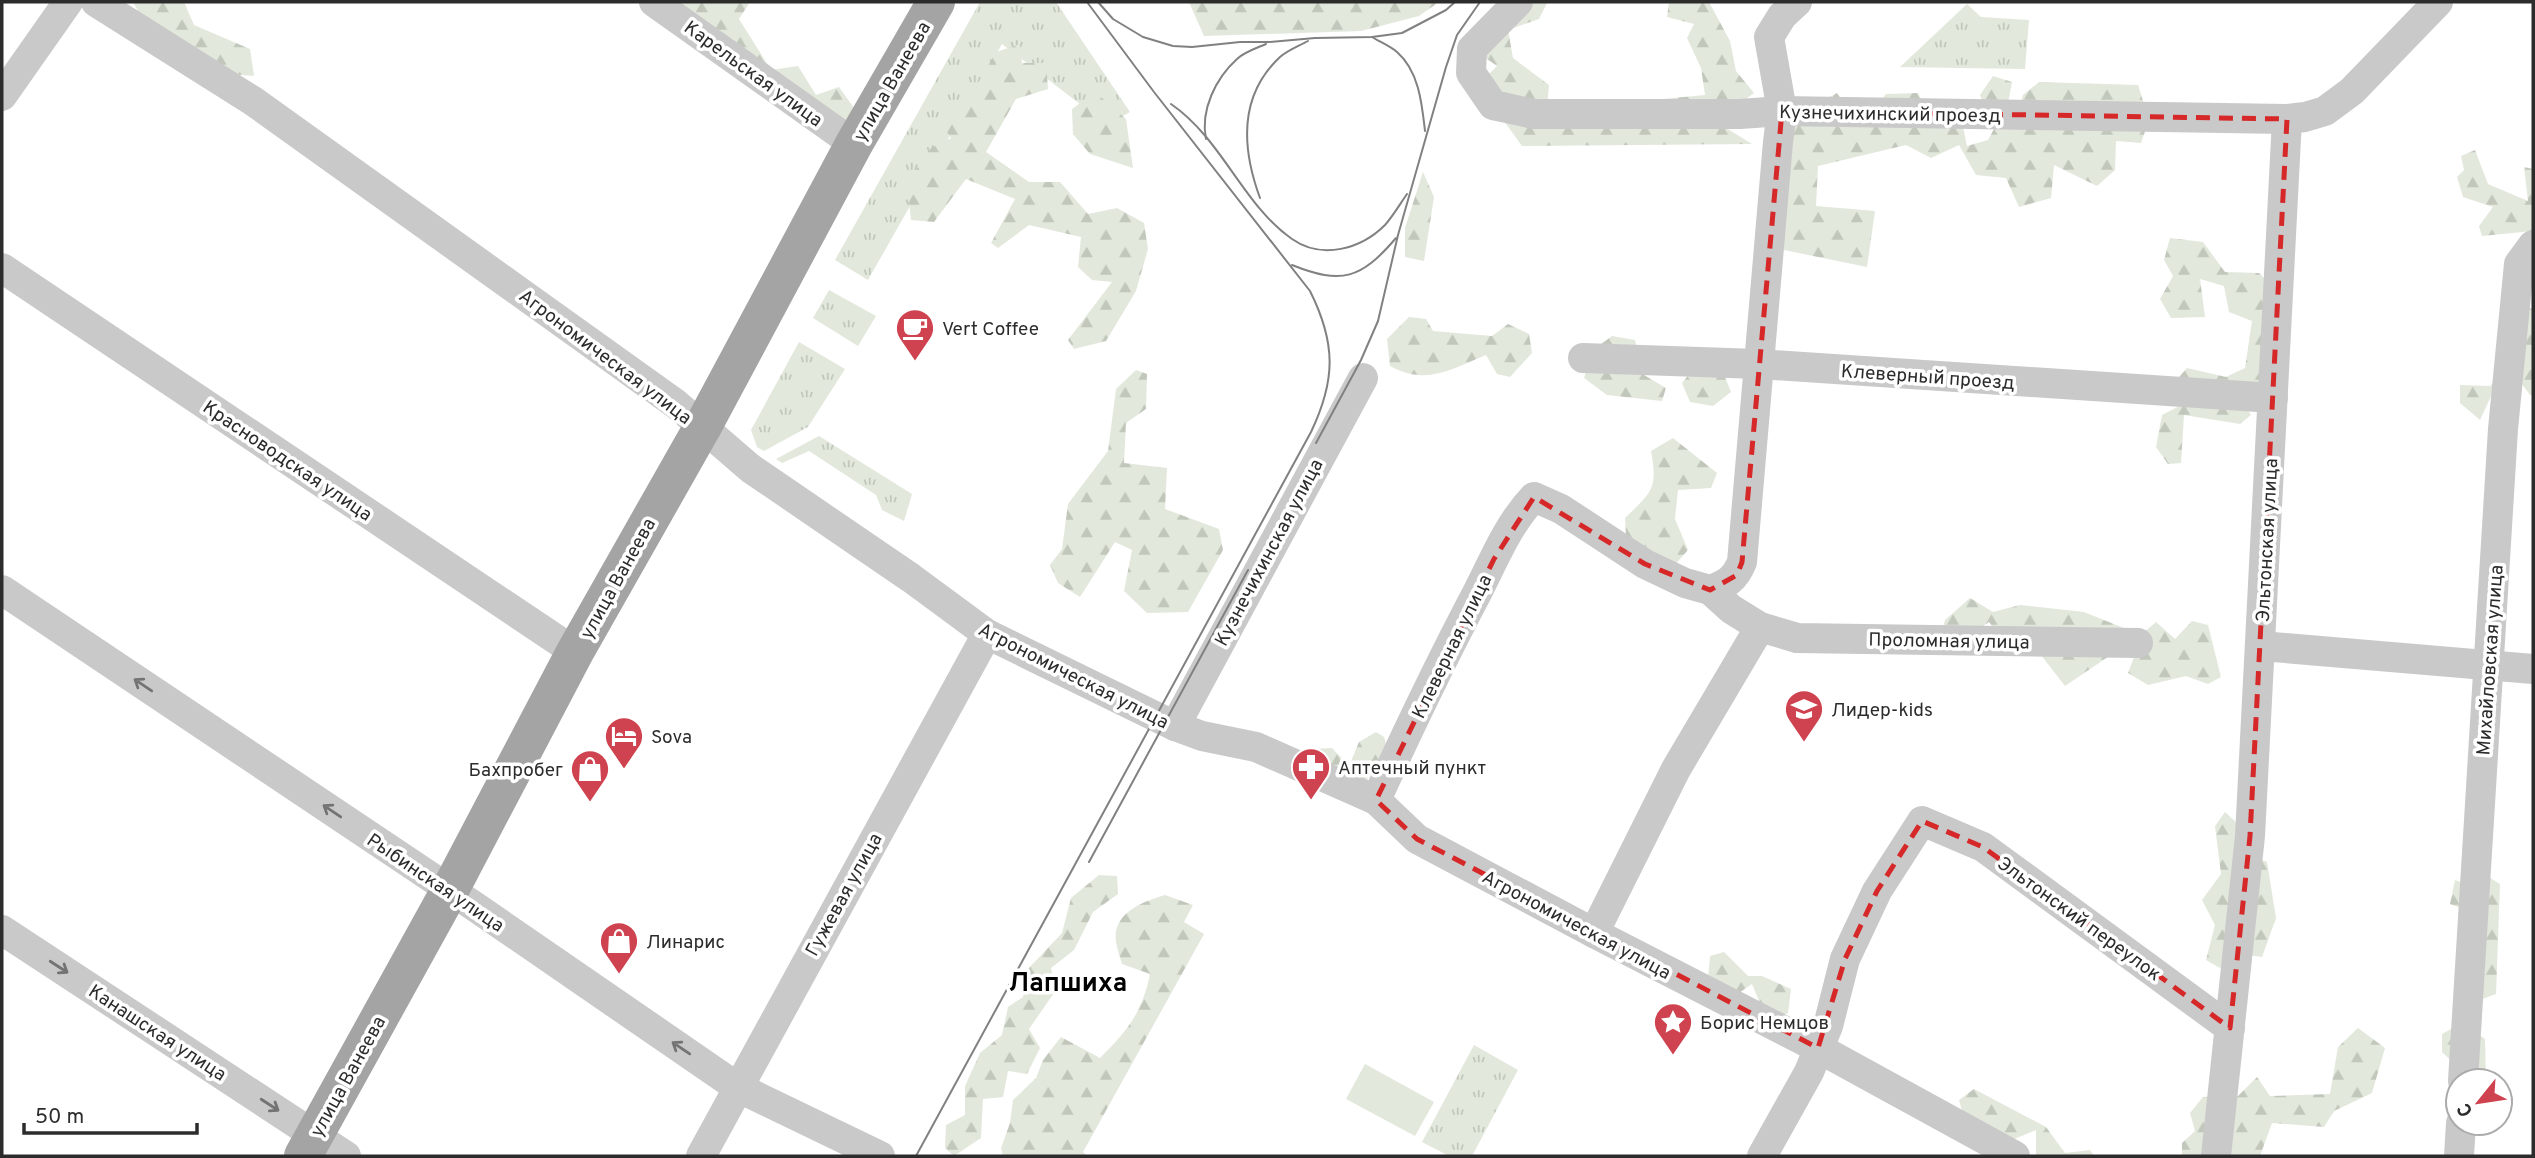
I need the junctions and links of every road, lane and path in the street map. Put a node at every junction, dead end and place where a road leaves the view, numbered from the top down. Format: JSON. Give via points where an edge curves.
{"nodes":[{"id":1,"x":68,"y":2,"type":"edge"},
{"id":2,"x":96,"y":2,"type":"edge"},
{"id":3,"x":654,"y":2,"type":"edge"},
{"id":4,"x":936,"y":2,"type":"edge"},
{"id":5,"x":1518,"y":2,"type":"edge"},
{"id":6,"x":1797,"y":2,"type":"edge"},
{"id":7,"x":2438,"y":2,"type":"edge"},
{"id":8,"x":2,"y":96,"type":"edge"},
{"id":9,"x":1782,"y":111,"type":"junction"},
{"id":10,"x":2287,"y":119,"type":"junction"},
{"id":11,"x":854,"y":144,"type":"junction"},
{"id":12,"x":2533,"y":245,"type":"edge"},
{"id":13,"x":2,"y":268,"type":"edge"},
{"id":14,"x":1583,"y":358,"type":"dead end"},
{"id":15,"x":1758,"y":364,"type":"junction"},
{"id":16,"x":1363,"y":378,"type":"dead end"},
{"id":17,"x":2273,"y":398,"type":"junction"},
{"id":18,"x":702,"y":428,"type":"junction"},
{"id":19,"x":1534,"y":497,"type":"joint"},
{"id":20,"x":2,"y":590,"type":"edge"},
{"id":21,"x":1710,"y":590,"type":"junction"},
{"id":22,"x":1760,"y":627,"type":"junction"},
{"id":23,"x":987,"y":634,"type":"junction"},
{"id":24,"x":2138,"y":643,"type":"dead end"},
{"id":25,"x":2261,"y":646,"type":"junction"},
{"id":26,"x":575,"y":652,"type":"junction"},
{"id":27,"x":2488,"y":666,"type":"junction"},
{"id":28,"x":2533,"y":669,"type":"edge"},
{"id":29,"x":1175,"y":726,"type":"junction"},
{"id":30,"x":1376,"y":800,"type":"junction"},
{"id":31,"x":450,"y":890,"type":"junction"},
{"id":32,"x":2,"y":930,"type":"edge"},
{"id":33,"x":1594,"y":933,"type":"junction"},
{"id":34,"x":2230,"y":1028,"type":"junction"},
{"id":35,"x":1818,"y":1048,"type":"junction"},
{"id":36,"x":2464,"y":1067,"type":"edge"},
{"id":37,"x":737,"y":1087,"type":"junction"},
{"id":38,"x":2460,"y":1137,"type":"edge"},
{"id":39,"x":309,"y":1145,"type":"edge"},
{"id":40,"x":346,"y":1156,"type":"edge"},
{"id":41,"x":701,"y":1156,"type":"edge"},
{"id":42,"x":880,"y":1156,"type":"edge"},
{"id":43,"x":1762,"y":1156,"type":"edge"},
{"id":44,"x":2015,"y":1156,"type":"edge"},
{"id":45,"x":2216,"y":1156,"type":"edge"},
{"id":46,"x":2459,"y":1156,"type":"edge"}],
"edges":[{"from":1,"to":8,"type":"street"},
{"from":2,"to":18,"type":"street","name":"Агрономическая улица","via":[[253,100],[676,404]]},
{"from":3,"to":11,"type":"street","name":"Карельская улица"},
{"from":4,"to":11,"type":"main road","name":"улица Ванеева"},
{"from":5,"to":9,"type":"street","name":"Кузнечихинский проезд","via":[[1472,49],[1471,74],[1493,105],[1534,114]]},
{"from":6,"to":9,"type":"street","via":[[1769,37]]},
{"from":7,"to":10,"type":"street","via":[[2352,91],[2325,111]]},
{"from":9,"to":10,"type":"street","name":"Кузнечихинский проезд"},
{"from":9,"to":15,"type":"street"},
{"from":10,"to":17,"type":"street","name":"Эльтонская улица"},
{"from":11,"to":18,"type":"main road","name":"улица Ванеева"},
{"from":12,"to":27,"type":"street","name":"Михайловская улица","via":[[2519,264]]},
{"from":13,"to":26,"type":"street","name":"Красноводская улица"},
{"from":14,"to":15,"type":"street","name":"Клеверный проезд"},
{"from":15,"to":17,"type":"street","name":"Клеверный проезд"},
{"from":15,"to":21,"type":"street","via":[[1742,562],[1727,584]]},
{"from":16,"to":29,"type":"street","name":"Кузнечихинская улица"},
{"from":17,"to":25,"type":"street","name":"Эльтонская улица"},
{"from":18,"to":23,"type":"street","name":"Агрономическая улица","via":[[750,468]]},
{"from":18,"to":26,"type":"main road","name":"улица Ванеева"},
{"from":19,"to":21,"type":"street","name":"Проломная улица","via":[[1561,509],[1645,564]]},
{"from":19,"to":30,"type":"street","name":"Клеверная улица","via":[[1520,512],[1494,559]]},
{"from":31,"to":20,"type":"street","name":"Рыбинская улица","one_way":true},
{"from":21,"to":22,"type":"street","name":"Проломная улица"},
{"from":22,"to":24,"type":"street","name":"Проломная улица","via":[[1797,638]]},
{"from":22,"to":33,"type":"street","via":[[1676,769]]},
{"from":23,"to":29,"type":"street","name":"Агрономическая улица"},
{"from":23,"to":37,"type":"street","name":"Гужевая улица"},
{"from":25,"to":27,"type":"street"},
{"from":25,"to":34,"type":"street","name":"Эльтонская улица","via":[[2250,836]]},
{"from":26,"to":31,"type":"main road","name":"улица Ванеева"},
{"from":27,"to":28,"type":"street"},
{"from":27,"to":36,"type":"street","name":"Михайловская улица"},
{"from":29,"to":30,"type":"street","name":"Агрономическая улица","via":[[1256,747]]},
{"from":30,"to":33,"type":"street","name":"Агрономическая улица","via":[[1417,839]]},
{"from":37,"to":31,"type":"street","name":"Рыбинская улица","one_way":true},
{"from":31,"to":39,"type":"main road","name":"улица Ванеева"},
{"from":32,"to":39,"type":"street","name":"Канашская улица","one_way":true},
{"from":33,"to":35,"type":"street","name":"Агрономическая улица"},
{"from":34,"to":35,"type":"street","name":"Эльтонский переулок","via":[[1983,847],[1922,821],[1877,891],[1851,947]]},
{"from":34,"to":45,"type":"street","name":"Эльтонская улица"},
{"from":35,"to":43,"type":"street"},
{"from":35,"to":44,"type":"street","name":"Агрономическая улица"},
{"from":37,"to":41,"type":"street","name":"Гужевая улица"},
{"from":37,"to":42,"type":"street","name":"Рыбинская улица"},
{"from":38,"to":46,"type":"street"},
{"from":39,"to":40,"type":"street","name":"Канашская улица"}]}
